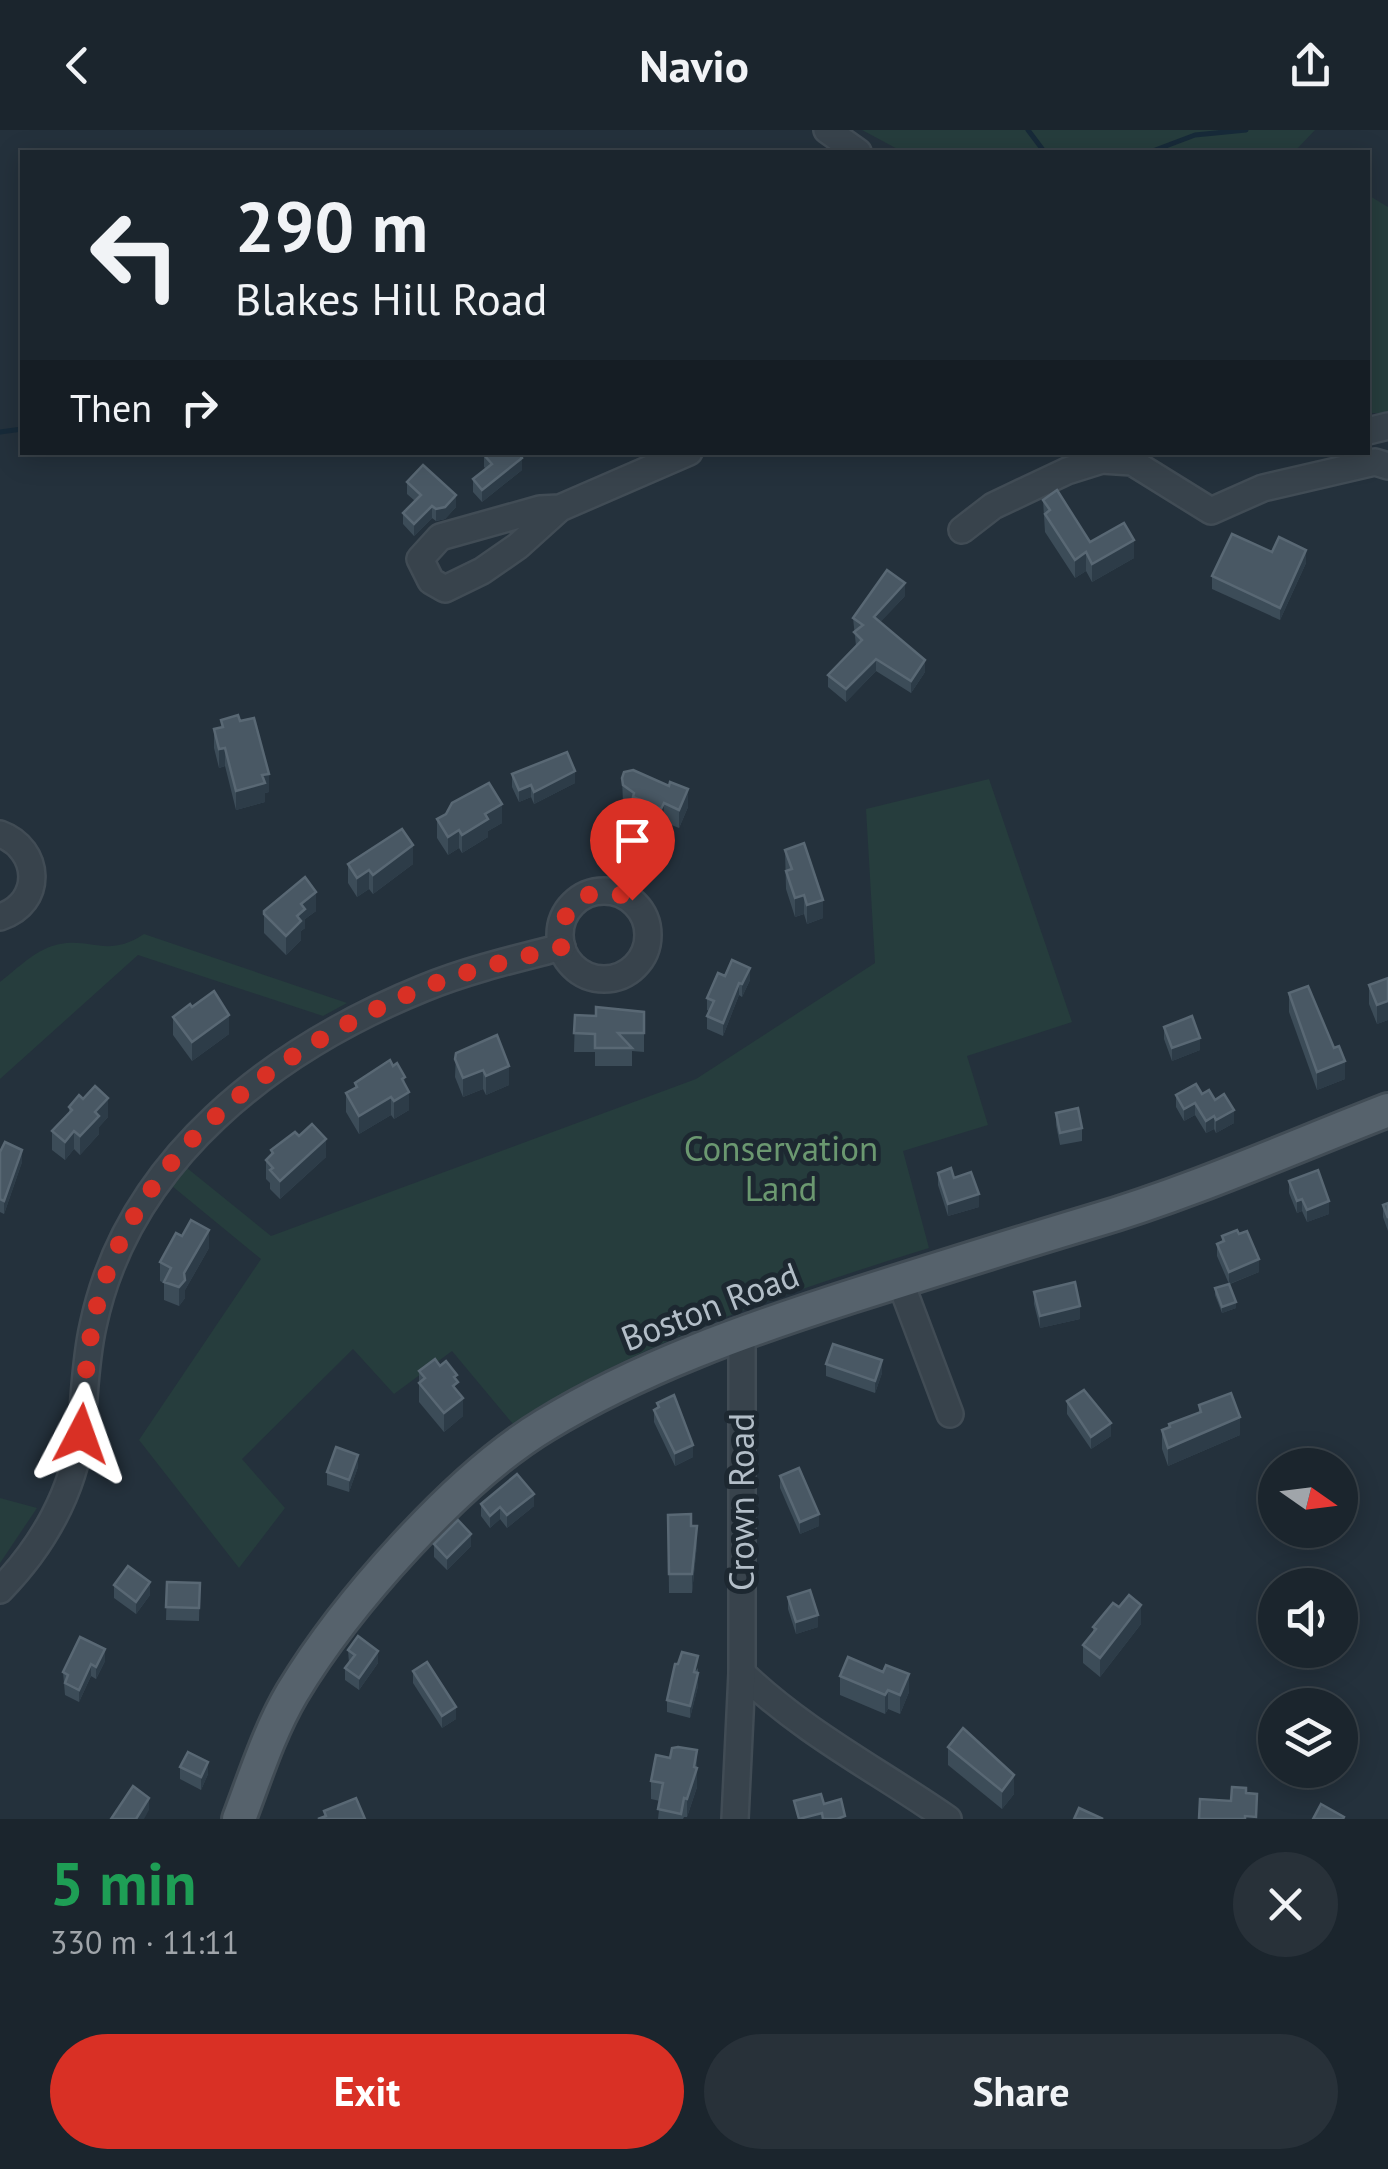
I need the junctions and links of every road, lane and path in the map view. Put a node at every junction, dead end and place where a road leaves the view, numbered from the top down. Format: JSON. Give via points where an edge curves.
{"nodes":[{"id":1,"x":827,"y":130,"type":"edge"},
{"id":2,"x":855,"y":150,"type":"edge"},
{"id":3,"x":682,"y":455,"type":"edge"},
{"id":4,"x":1388,"y":466,"type":"edge"},
{"id":5,"x":560,"y":508,"type":"junction"},
{"id":6,"x":962,"y":530,"type":"dead end"},
{"id":7,"x":0,"y":834,"type":"edge"},
{"id":8,"x":0,"y":917,"type":"edge"},
{"id":9,"x":562,"y":947,"type":"dead end"},
{"id":10,"x":1388,"y":1110,"type":"edge"},
{"id":11,"x":900,"y":1281,"type":"junction"},
{"id":12,"x":742,"y":1332,"type":"junction"},
{"id":13,"x":950,"y":1414,"type":"dead end"},
{"id":14,"x":0,"y":1590,"type":"edge"},
{"id":15,"x":742,"y":1673,"type":"junction"},
{"id":16,"x":239,"y":1819,"type":"edge"},
{"id":17,"x":735,"y":1819,"type":"edge"},
{"id":18,"x":948,"y":1819,"type":"edge"}],
"edges":[{"from":1,"to":2,"type":"street"},
{"from":3,"to":5,"type":"street"},
{"from":4,"to":6,"type":"street","via":[[1374,462],[1263,488],[1210,511],[1132,462],[1102,460],[993,506]]},
{"from":5,"to":5,"type":"street","via":[[518,546],[444,589],[431,581],[420,559],[440,538]]},
{"from":7,"to":8,"type":"street","via":[[24,849],[34,875],[26,899]]},
{"from":9,"to":14,"type":"street","via":[[439,982],[344,1026],[259,1080],[169,1165],[135,1214],[99,1298],[81,1434],[63,1499],[39,1543]]},
{"from":10,"to":11,"type":"main road","name":"Boston Road","via":[[1128,1210]]},
{"from":11,"to":12,"type":"main road","name":"Boston Road"},
{"from":11,"to":13,"type":"street"},
{"from":12,"to":15,"type":"street","name":"Crown Road"},
{"from":12,"to":16,"type":"main road","name":"Boston Road","via":[[542,1426],[459,1492],[342,1623],[291,1694]]},
{"from":15,"to":17,"type":"street","name":"Crown Road"},
{"from":15,"to":18,"type":"street","via":[[811,1730]]}]}
